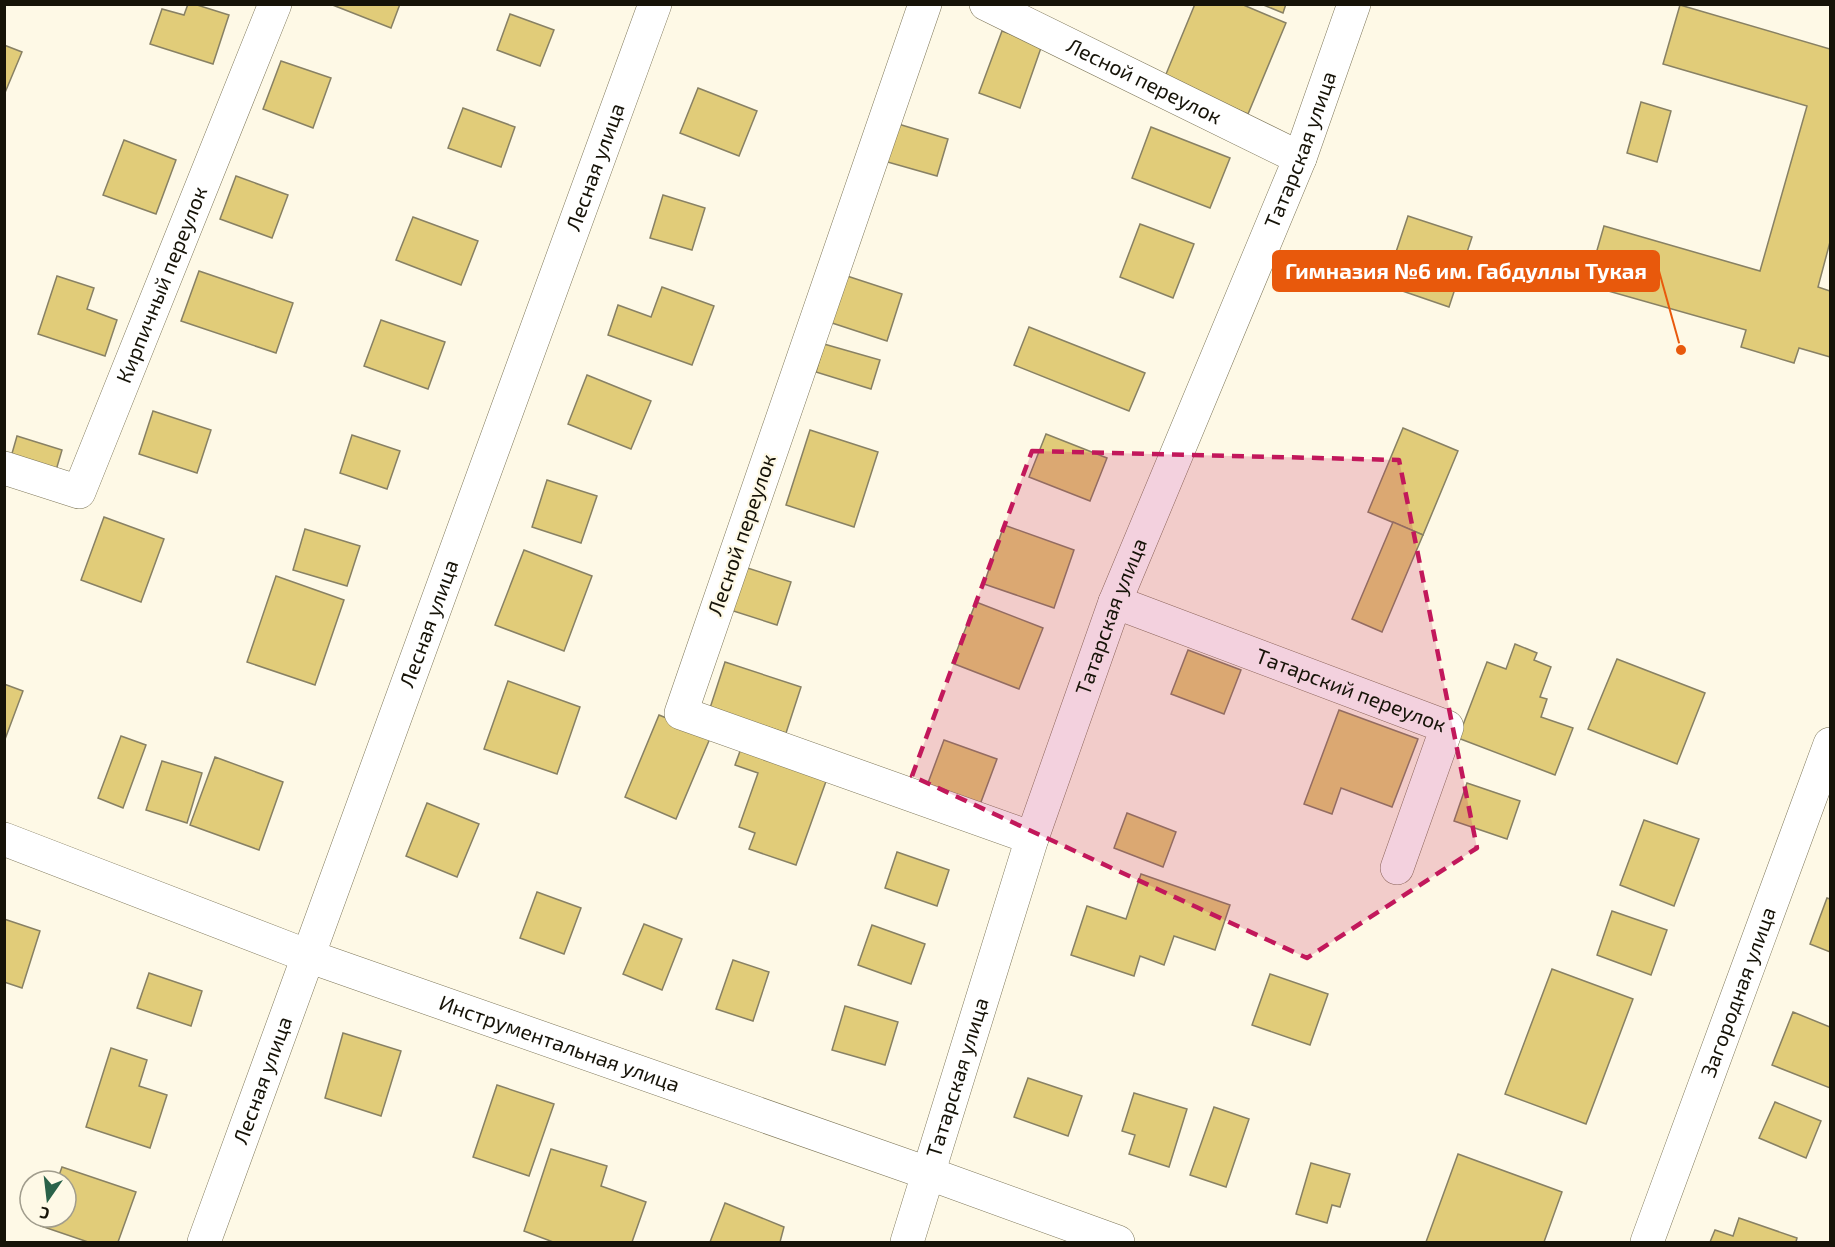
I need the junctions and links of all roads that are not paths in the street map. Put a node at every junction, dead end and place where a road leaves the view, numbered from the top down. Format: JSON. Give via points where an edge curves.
{"nodes":[{"id":1,"x":275,"y":4,"type":"edge"},
{"id":2,"x":655,"y":4,"type":"edge"},
{"id":3,"x":925,"y":4,"type":"edge"},
{"id":4,"x":986,"y":4,"type":"edge"},
{"id":5,"x":1354,"y":4,"type":"edge"},
{"id":6,"x":1300,"y":158,"type":"junction"},
{"id":7,"x":4,"y":468,"type":"edge"},
{"id":8,"x":1115,"y":602,"type":"junction"},
{"id":9,"x":1830,"y":744,"type":"edge"},
{"id":10,"x":1032,"y":838,"type":"junction"},
{"id":11,"x":4,"y":839,"type":"edge"},
{"id":12,"x":1397,"y":868,"type":"dead end"},
{"id":13,"x":308,"y":956,"type":"junction"},
{"id":14,"x":930,"y":1174,"type":"junction"},
{"id":15,"x":204,"y":1242,"type":"edge"},
{"id":16,"x":907,"y":1242,"type":"edge"},
{"id":17,"x":1118,"y":1242,"type":"edge"},
{"id":18,"x":1647,"y":1242,"type":"edge"}],
"edges":[{"from":1,"to":7,"type":"street","name":"Кирпичный переулок","via":[[79,492]]},
{"from":2,"to":13,"type":"street","name":"Лесная улица"},
{"from":3,"to":10,"type":"street","name":"Лесной переулок","via":[[681,713]]},
{"from":4,"to":6,"type":"street","name":"Лесной переулок"},
{"from":5,"to":6,"type":"street","name":"Татарская улица"},
{"from":6,"to":8,"type":"street","name":"Татарская улица"},
{"from":8,"to":10,"type":"street","name":"Татарская улица"},
{"from":8,"to":12,"type":"street","name":"Татарский переулок","via":[[1447,727]]},
{"from":9,"to":18,"type":"street","name":"Загородная улица"},
{"from":10,"to":14,"type":"street","name":"Татарская улица"},
{"from":11,"to":13,"type":"street","name":"Инструментальная улица"},
{"from":13,"to":14,"type":"street","name":"Инструментальная улица"},
{"from":13,"to":15,"type":"street","name":"Лесная улица"},
{"from":14,"to":16,"type":"street","name":"Татарская улица"},
{"from":14,"to":17,"type":"street","name":"Инструментальная улица"}]}
